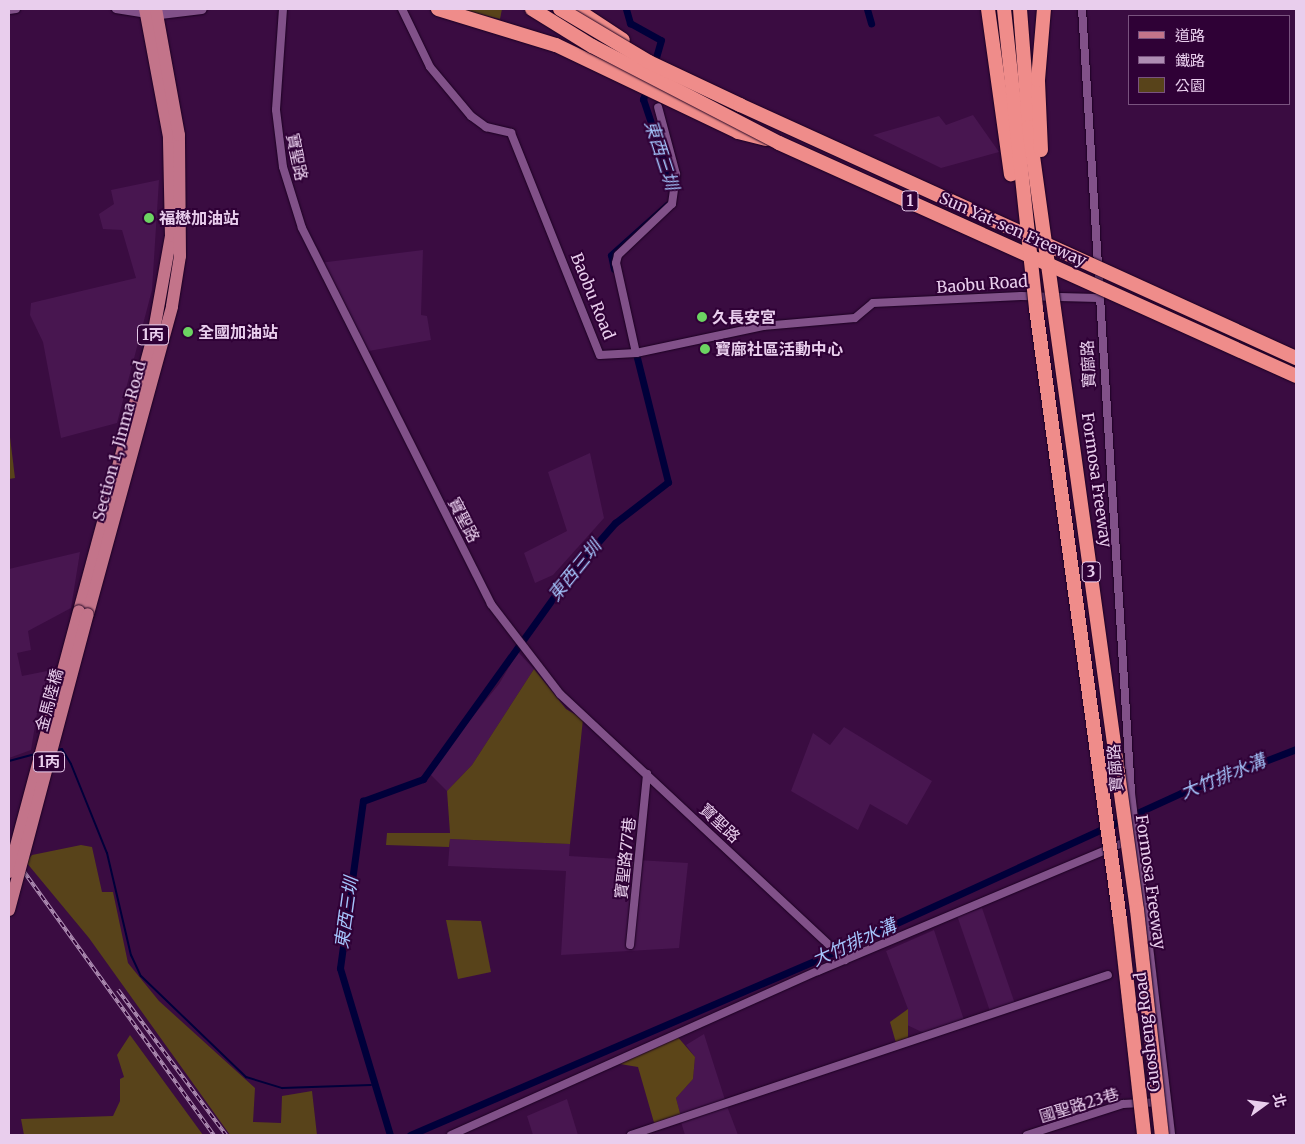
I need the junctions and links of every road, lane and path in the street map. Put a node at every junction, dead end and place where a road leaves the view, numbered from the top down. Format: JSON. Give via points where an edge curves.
{"nodes":[{"id":1,"x":16,"y":9,"type":"edge"},
{"id":2,"x":116,"y":9,"type":"edge"},
{"id":3,"x":202,"y":9,"type":"edge"},
{"id":4,"x":283,"y":9,"type":"edge"},
{"id":5,"x":402,"y":9,"type":"edge"},
{"id":6,"x":438,"y":9,"type":"edge"},
{"id":7,"x":532,"y":9,"type":"edge"},
{"id":8,"x":560,"y":9,"type":"edge"},
{"id":9,"x":576,"y":9,"type":"edge"},
{"id":10,"x":988,"y":9,"type":"edge"},
{"id":11,"x":1004,"y":9,"type":"edge"},
{"id":12,"x":1020,"y":9,"type":"edge"},
{"id":13,"x":1044,"y":9,"type":"edge"},
{"id":14,"x":1082,"y":9,"type":"edge"},
{"id":15,"x":9,"y":10,"type":"edge"},
{"id":16,"x":151,"y":12,"type":"edge"},
{"id":17,"x":649,"y":62,"type":"junction"},
{"id":18,"x":658,"y":107,"type":"dead end"},
{"id":19,"x":779,"y":143,"type":"junction"},
{"id":20,"x":1098,"y":298,"type":"junction"},
{"id":21,"x":1036,"y":309,"type":"junction"},
{"id":22,"x":1060,"y":342,"type":"junction"},
{"id":23,"x":636,"y":353,"type":"junction"},
{"id":24,"x":1296,"y":358,"type":"edge"},
{"id":25,"x":1296,"y":376,"type":"edge"},
{"id":26,"x":84,"y":612,"type":"junction"},
{"id":27,"x":647,"y":774,"type":"junction"},
{"id":28,"x":1136,"y":837,"type":"junction"},
{"id":29,"x":9,"y":872,"type":"edge"},
{"id":30,"x":9,"y":910,"type":"edge"},
{"id":31,"x":630,"y":944,"type":"dead end"},
{"id":32,"x":845,"y":960,"type":"junction"},
{"id":33,"x":1108,"y":975,"type":"dead end"},
{"id":34,"x":1169,"y":1102,"type":"junction"},
{"id":35,"x":451,"y":1135,"type":"edge"},
{"id":36,"x":631,"y":1135,"type":"edge"},
{"id":37,"x":1027,"y":1135,"type":"edge"},
{"id":38,"x":1144,"y":1135,"type":"edge"},
{"id":39,"x":1162,"y":1135,"type":"edge"},
{"id":40,"x":1171,"y":1135,"type":"edge"}],
"edges":[{"from":1,"to":15,"type":"street"},
{"from":2,"to":16,"type":"street"},
{"from":3,"to":16,"type":"street"},
{"from":4,"to":27,"type":"street","name":"寶聖路","via":[[275,93],[279,144],[313,254],[491,604],[560,694]]},
{"from":5,"to":23,"type":"street","name":"Baobu Road","via":[[430,67],[471,116],[486,127],[511,134],[600,355]]},
{"from":6,"to":19,"type":"highway","bridge":true,"via":[[556,45],[738,132]]},
{"from":7,"to":19,"type":"highway","name":"Sun Yat-sen Freeway","number":"1","bridge":true,"via":[[600,50]]},
{"from":8,"to":17,"type":"highway","name":"Sun Yat-sen Freeway","number":"1","bridge":true},
{"from":9,"to":17,"type":"highway","bridge":true},
{"from":10,"to":21,"type":"highway","bridge":true,"via":[[1021,251]]},
{"from":11,"to":21,"type":"highway","number":"3","bridge":true},
{"from":12,"to":22,"type":"highway","name":"Formosa Freeway","number":"3","bridge":true,"via":[[1029,127]]},
{"from":13,"to":22,"type":"highway","bridge":true,"via":[[1039,135]]},
{"from":14,"to":20,"type":"street","name":"寶廍路"},
{"from":16,"to":26,"type":"main road","name":"Section 1, Jinma Road","number":"1丙","via":[[179,135],[180,256],[166,332]]},
{"from":17,"to":24,"type":"highway","name":"Sun Yat-sen Freeway","number":"1","bridge":true},
{"from":18,"to":23,"type":"street","via":[[676,174],[672,204],[618,255],[616,264]]},
{"from":19,"to":25,"type":"highway","name":"Sun Yat-sen Freeway","number":"1","bridge":true},
{"from":20,"to":23,"type":"street","name":"Baobu Road","via":[[1021,296],[873,303],[855,318],[734,330]]},
{"from":20,"to":28,"type":"street","name":"寶廍路"},
{"from":21,"to":38,"type":"highway","number":"3","bridge":true,"via":[[1120,920]]},
{"from":22,"to":39,"type":"highway","name":"Formosa Freeway","number":"3","bridge":true,"via":[[1145,974]]},
{"from":26,"to":29,"type":"main road","name":"金馬陸橋","number":"1丙","bridge":true},
{"from":26,"to":30,"type":"main road","name":"金馬陸橋","number":"1丙","bridge":true},
{"from":27,"to":31,"type":"street","name":"寶聖路77巷"},
{"from":27,"to":32,"type":"street","name":"寶聖路"},
{"from":28,"to":32,"type":"street"},
{"from":28,"to":34,"type":"street","name":"Guosheng Road"},
{"from":32,"to":35,"type":"street"},
{"from":33,"to":36,"type":"street"},
{"from":34,"to":37,"type":"street","name":"國聖路23巷","via":[[1123,1104]]},
{"from":34,"to":40,"type":"street","name":"Guosheng Road"}]}
